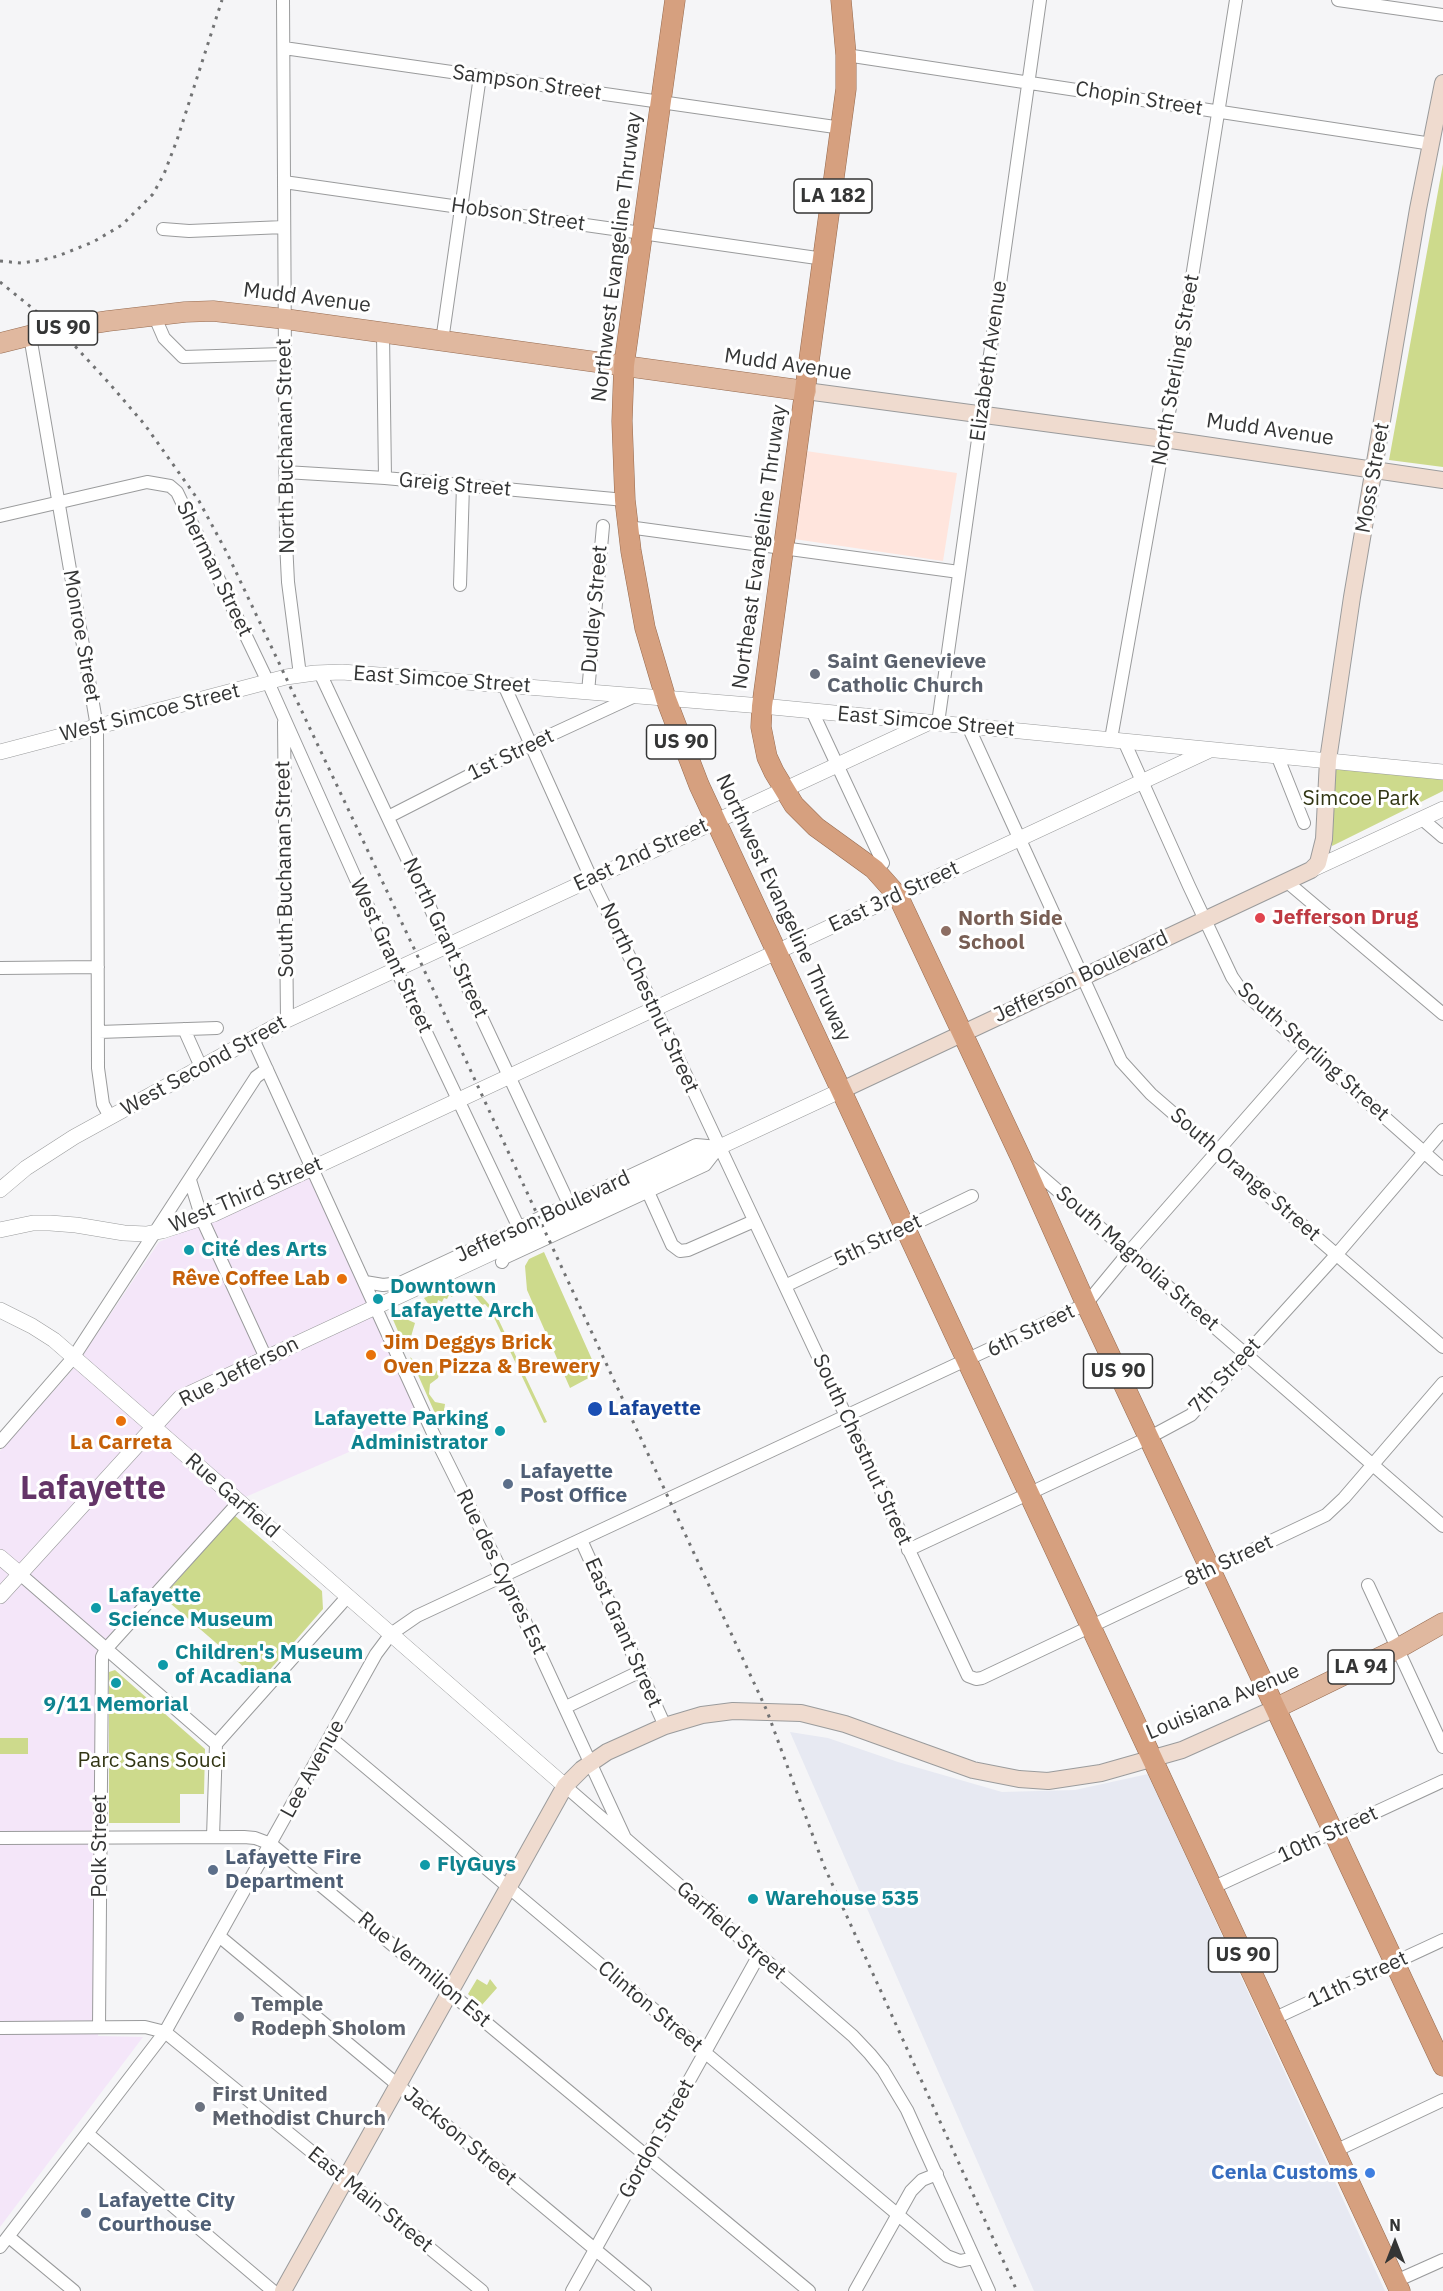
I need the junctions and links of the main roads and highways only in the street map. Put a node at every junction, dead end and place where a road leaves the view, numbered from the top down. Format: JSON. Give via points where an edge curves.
{"nodes":[{"id":1,"x":675,"y":0,"type":"edge"},
{"id":2,"x":841,"y":0,"type":"edge"},
{"id":3,"x":1443,"y":84,"type":"edge"},
{"id":4,"x":0,"y":342,"type":"edge"},
{"id":5,"x":624,"y":365,"type":"junction"},
{"id":6,"x":806,"y":391,"type":"junction"},
{"id":7,"x":1375,"y":470,"type":"junction"},
{"id":8,"x":1443,"y":480,"type":"edge"},
{"id":9,"x":1311,"y":870,"type":"joint"},
{"id":10,"x":963,"y":1033,"type":"junction"},
{"id":11,"x":842,"y":1090,"type":"junction"},
{"id":12,"x":1443,"y":1623,"type":"edge"},
{"id":13,"x":1276,"y":1708,"type":"junction"},
{"id":14,"x":1153,"y":1759,"type":"junction"},
{"id":15,"x":1443,"y":2066,"type":"edge"},
{"id":16,"x":1398,"y":2286,"type":"edge"},
{"id":17,"x":283,"y":2291,"type":"edge"}],
"edges":[{"from":1,"to":5,"type":"highway","name":"Northwest Evangeline Thruway"},
{"from":2,"to":6,"type":"highway","name":"Northeast Evangeline Thruway","number":"LA 182","via":[[846,89]]},
{"from":3,"to":7,"type":"main road","name":"Moss Street"},
{"from":4,"to":5,"type":"main road","name":"Mudd Avenue","number":"US 90","via":[[126,318],[213,311]]},
{"from":5,"to":6,"type":"main road","name":"Mudd Avenue","number":"US 90"},
{"from":5,"to":11,"type":"highway","name":"Northwest Evangeline Thruway","number":"US 90","via":[[622,422],[628,527],[642,611],[666,699],[689,763]]},
{"from":6,"to":7,"type":"main road","name":"Mudd Avenue"},
{"from":6,"to":10,"type":"highway","name":"Northeast Evangeline Thruway","number":"US 90","via":[[762,706],[765,749],[783,789],[805,817],[874,869],[898,896]]},
{"from":7,"to":8,"type":"main road","name":"Mudd Avenue"},
{"from":7,"to":9,"type":"main road","name":"Moss Street","via":[[1328,760],[1323,850]]},
{"from":9,"to":10,"type":"main road","name":"Jefferson Boulevard"},
{"from":10,"to":11,"type":"main road","name":"Jefferson Boulevard"},
{"from":10,"to":13,"type":"highway","number":"US 90"},
{"from":11,"to":14,"type":"highway","number":"US 90"},
{"from":12,"to":13,"type":"main road","name":"Louisiana Avenue","number":"LA 94"},
{"from":13,"to":14,"type":"main road","name":"Louisiana Avenue","via":[[1200,1743]]},
{"from":13,"to":15,"type":"highway","number":"US 90"},
{"from":14,"to":16,"type":"highway","number":"US 90"},
{"from":14,"to":17,"type":"main road","name":"Louisiana Avenue","via":[[1066,1779],[1019,1779],[973,1770],[830,1719],[767,1711],[702,1715],[665,1726],[607,1752],[565,1786]]}]}
